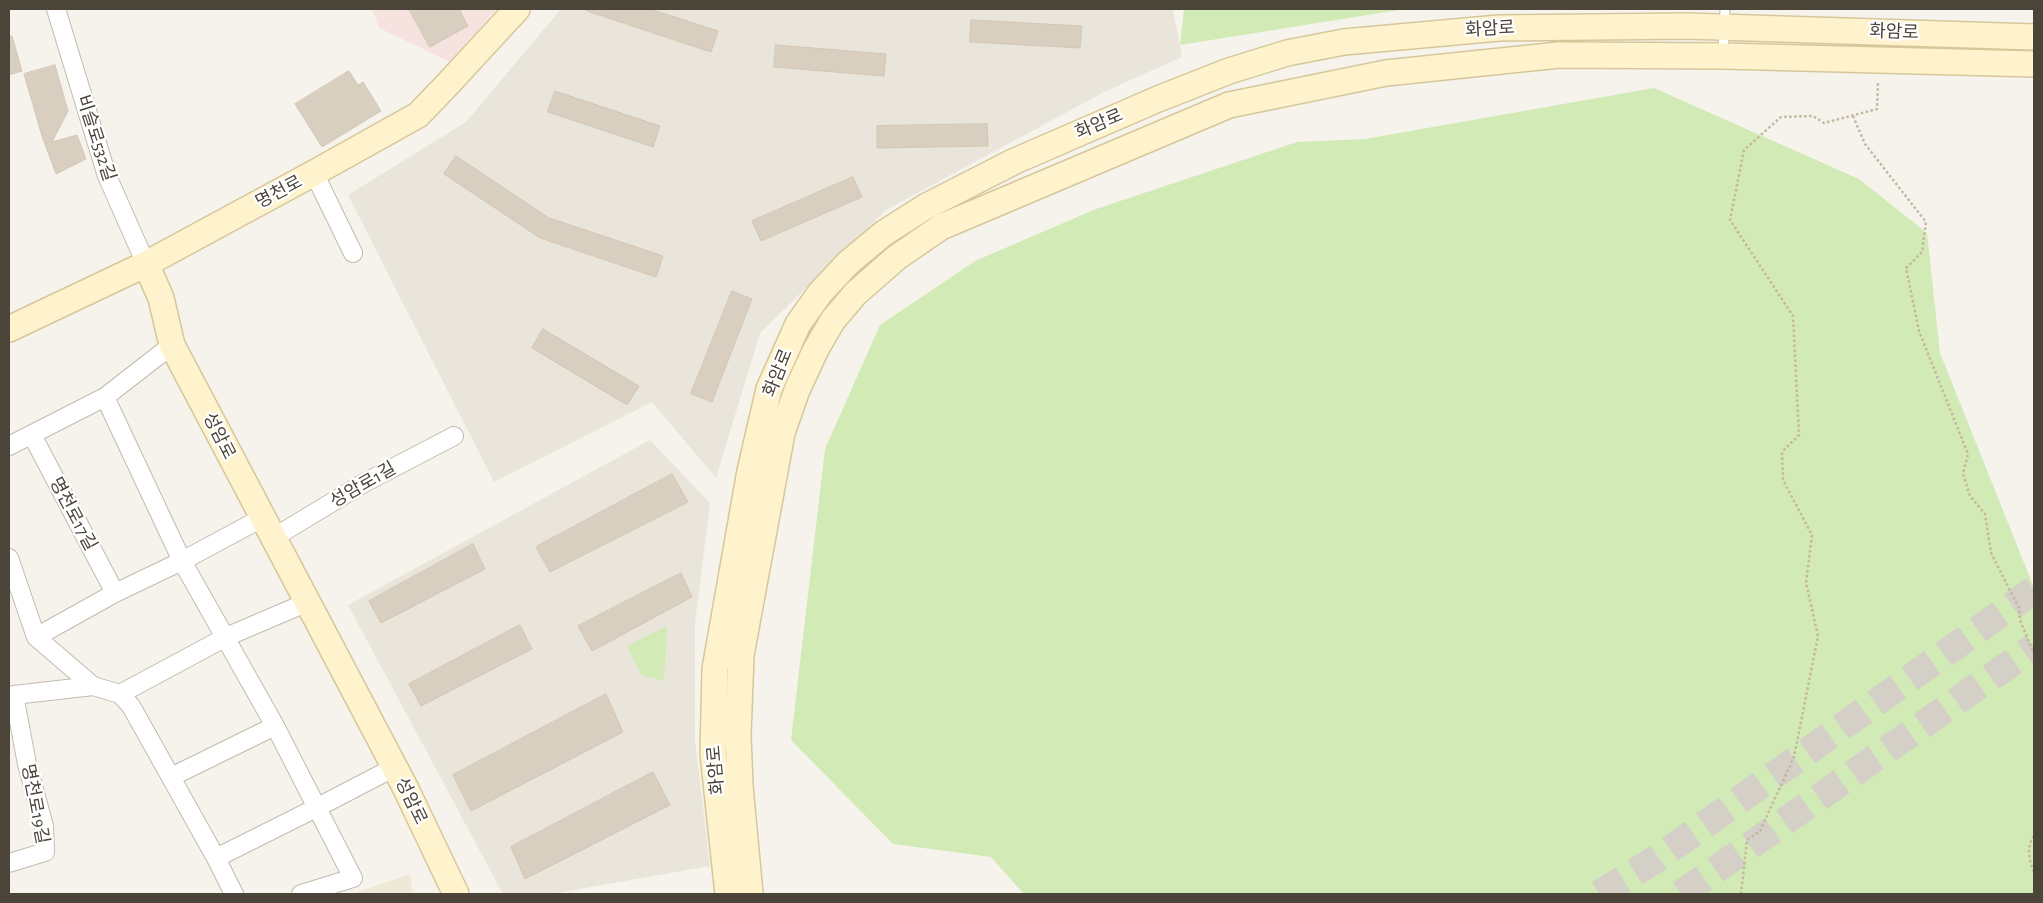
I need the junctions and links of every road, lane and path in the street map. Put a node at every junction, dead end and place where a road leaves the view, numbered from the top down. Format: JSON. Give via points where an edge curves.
{"nodes":[{"id":1,"x":56,"y":9,"type":"edge"},
{"id":2,"x":517,"y":9,"type":"edge"},
{"id":3,"x":1725,"y":18,"type":"edge"},
{"id":4,"x":2034,"y":37,"type":"edge"},
{"id":5,"x":1723,"y":56,"type":"junction"},
{"id":6,"x":1878,"y":61,"type":"junction"},
{"id":7,"x":2034,"y":64,"type":"edge"},
{"id":8,"x":1853,"y":116,"type":"junction"},
{"id":9,"x":314,"y":174,"type":"junction"},
{"id":10,"x":353,"y":253,"type":"dead end"},
{"id":11,"x":146,"y":264,"type":"junction"},
{"id":12,"x":9,"y":329,"type":"edge"},
{"id":13,"x":172,"y":345,"type":"junction"},
{"id":14,"x":105,"y":398,"type":"junction"},
{"id":15,"x":32,"y":435,"type":"junction"},
{"id":16,"x":454,"y":436,"type":"dead end"},
{"id":17,"x":9,"y":446,"type":"edge"},
{"id":18,"x":268,"y":528,"type":"junction"},
{"id":19,"x":9,"y":558,"type":"edge"},
{"id":20,"x":182,"y":561,"type":"junction"},
{"id":21,"x":115,"y":593,"type":"junction"},
{"id":22,"x":308,"y":602,"type":"junction"},
{"id":23,"x":36,"y":637,"type":"junction"},
{"id":24,"x":226,"y":637,"type":"junction"},
{"id":25,"x":2034,"y":654,"type":"edge"},
{"id":26,"x":93,"y":686,"type":"junction"},
{"id":27,"x":120,"y":694,"type":"junction"},
{"id":28,"x":12,"y":695,"type":"edge"},
{"id":29,"x":275,"y":726,"type":"junction"},
{"id":30,"x":394,"y":767,"type":"junction"},
{"id":31,"x":171,"y":776,"type":"junction"},
{"id":32,"x":316,"y":808,"type":"junction"},
{"id":33,"x":2034,"y":836,"type":"edge"},
{"id":34,"x":216,"y":858,"type":"junction"},
{"id":35,"x":9,"y":863,"type":"edge"},
{"id":36,"x":2034,"y":872,"type":"edge"},
{"id":37,"x":234,"y":894,"type":"edge"},
{"id":38,"x":301,"y":894,"type":"edge"},
{"id":39,"x":456,"y":894,"type":"edge"},
{"id":40,"x":728,"y":894,"type":"edge"},
{"id":41,"x":750,"y":894,"type":"edge"},
{"id":42,"x":1741,"y":894,"type":"edge"}],
"edges":[{"from":1,"to":11,"type":"street","name":"비슬로532길","via":[[107,176]]},
{"from":2,"to":9,"type":"main road","name":"명천로","via":[[418,115]]},
{"from":3,"to":4,"type":"main road","name":"화암로"},
{"from":3,"to":5,"type":"lane"},
{"from":3,"to":40,"type":"main road","name":"화암로","via":[[1397,36],[1287,53],[1229,71],[1014,161],[925,208],[884,233],[855,257],[820,293],[798,324],[769,389],[750,471],[715,669],[713,754]]},
{"from":5,"to":6,"type":"main road","name":"화암로"},
{"from":5,"to":41,"type":"main road","name":"화암로","via":[[1559,55],[1386,73],[1229,106],[941,227],[896,258],[833,320],[801,382],[782,433],[742,655],[738,735]]},
{"from":6,"to":7,"type":"main road","name":"화암로"},
{"from":6,"to":8,"type":"path","via":[[1877,109]]},
{"from":8,"to":25,"type":"path","via":[[1865,144],[1926,222],[1922,252],[1906,268],[1918,331],[1968,454],[1963,474],[1970,496],[1985,514],[1990,553],[2019,608],[2020,620]]},
{"from":8,"to":42,"type":"path","via":[[1824,123],[1813,116],[1781,117],[1744,150],[1730,220],[1793,316],[1799,435],[1782,452],[1783,480],[1812,535],[1806,583],[1818,636],[1794,757],[1760,831],[1747,840]]},
{"from":9,"to":10,"type":"street"},
{"from":9,"to":11,"type":"main road","name":"명천로"},
{"from":11,"to":12,"type":"main road","name":"명천로"},
{"from":11,"to":13,"type":"main road","name":"성암로","via":[[161,298]]},
{"from":13,"to":14,"type":"street"},
{"from":13,"to":18,"type":"main road","name":"성암로"},
{"from":14,"to":15,"type":"street"},
{"from":14,"to":20,"type":"street"},
{"from":15,"to":17,"type":"street"},
{"from":15,"to":21,"type":"street","name":"명천로17길"},
{"from":16,"to":18,"type":"street","name":"성암로1길"},
{"from":18,"to":20,"type":"street","name":"성암로1길"},
{"from":18,"to":22,"type":"main road","name":"성암로"},
{"from":19,"to":23,"type":"street"},
{"from":20,"to":21,"type":"street"},
{"from":20,"to":24,"type":"street"},
{"from":21,"to":23,"type":"street"},
{"from":22,"to":24,"type":"street"},
{"from":22,"to":30,"type":"main road","name":"성암로"},
{"from":23,"to":26,"type":"street"},
{"from":24,"to":27,"type":"street"},
{"from":24,"to":29,"type":"street"},
{"from":26,"to":27,"type":"street"},
{"from":26,"to":28,"type":"street"},
{"from":27,"to":31,"type":"street","via":[[131,706]]},
{"from":28,"to":35,"type":"street","name":"명천로19길","via":[[44,826],[46,852]]},
{"from":29,"to":31,"type":"street"},
{"from":29,"to":32,"type":"street"},
{"from":30,"to":32,"type":"street"},
{"from":30,"to":39,"type":"main road","name":"성암로"},
{"from":31,"to":34,"type":"street"},
{"from":32,"to":34,"type":"street"},
{"from":32,"to":38,"type":"street","via":[[352,878]]},
{"from":33,"to":36,"type":"path","via":[[2029,854]]},
{"from":34,"to":37,"type":"street"}]}
